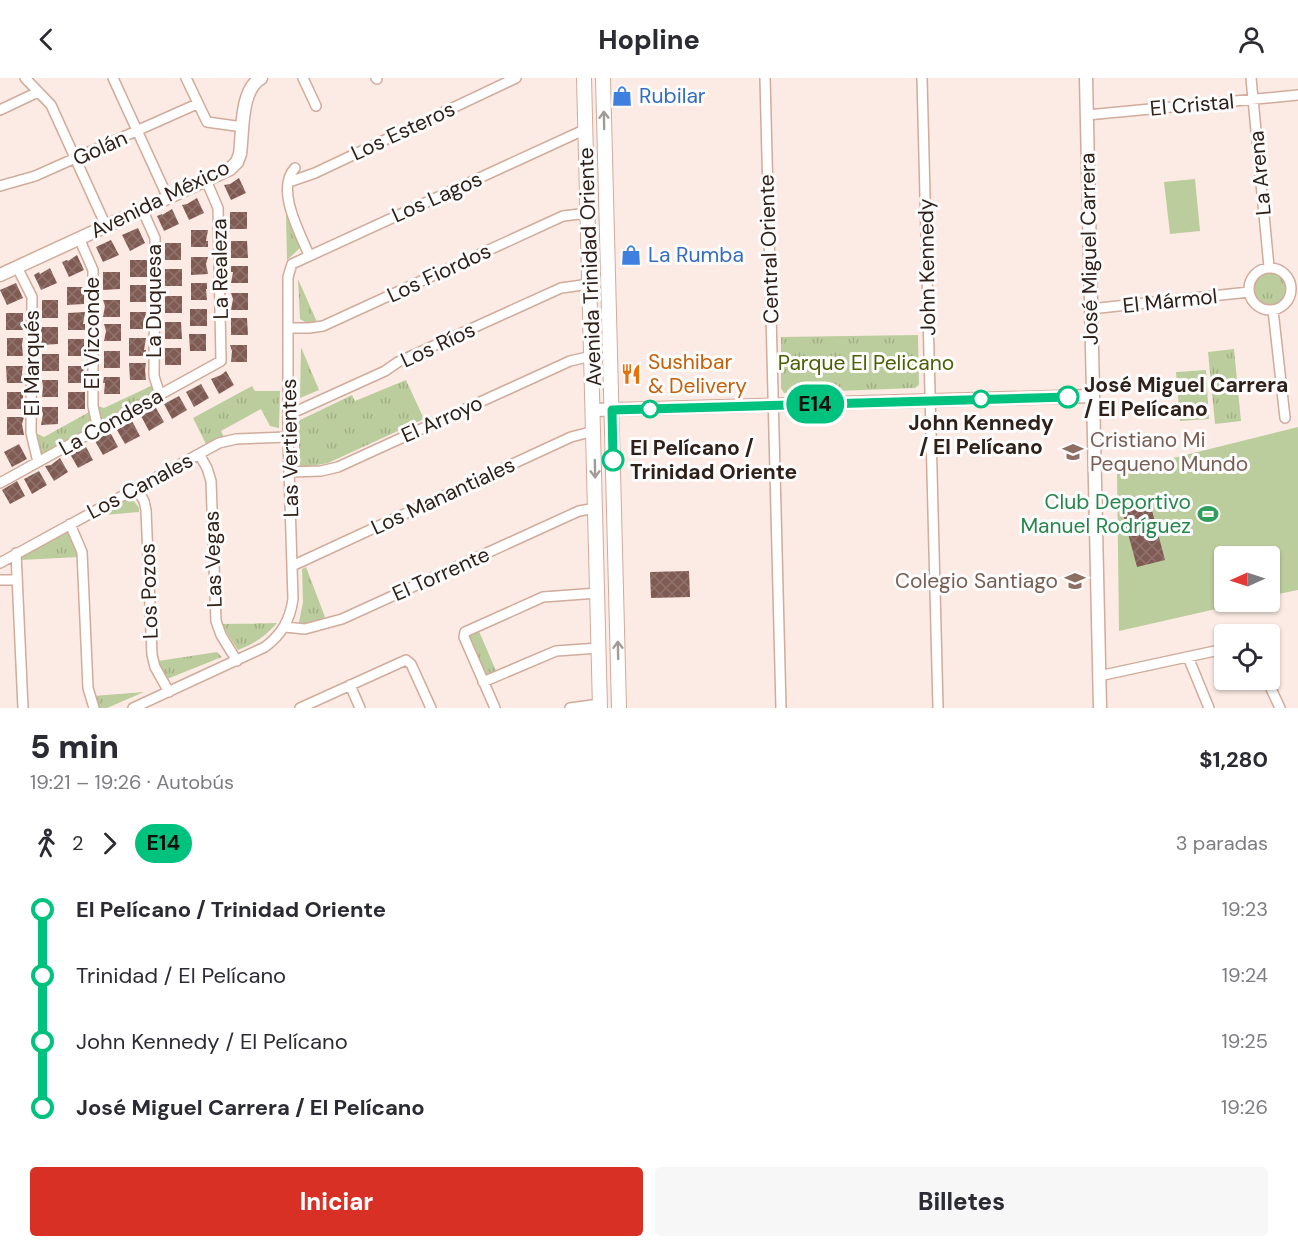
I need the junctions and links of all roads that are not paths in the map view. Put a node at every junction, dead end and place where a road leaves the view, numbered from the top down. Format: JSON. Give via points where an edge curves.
{"nodes":[{"id":1,"x":25,"y":78,"type":"edge"},
{"id":2,"x":113,"y":78,"type":"edge"},
{"id":3,"x":186,"y":78,"type":"edge"},
{"id":4,"x":261,"y":78,"type":"edge"},
{"id":5,"x":303,"y":78,"type":"edge"},
{"id":6,"x":516,"y":78,"type":"edge"},
{"id":7,"x":584,"y":78,"type":"edge"},
{"id":8,"x":603,"y":78,"type":"edge"},
{"id":9,"x":765,"y":78,"type":"edge"},
{"id":10,"x":922,"y":78,"type":"edge"},
{"id":11,"x":1086,"y":78,"type":"edge"},
{"id":12,"x":1251,"y":78,"type":"edge"},
{"id":13,"x":38,"y":92,"type":"junction"},
{"id":14,"x":1298,"y":95,"type":"edge"},
{"id":15,"x":1253,"y":99,"type":"junction"},
{"id":16,"x":197,"y":104,"type":"junction"},
{"id":17,"x":316,"y":106,"type":"dead end"},
{"id":18,"x":0,"y":110,"type":"edge"},
{"id":19,"x":1087,"y":115,"type":"junction"},
{"id":20,"x":243,"y":127,"type":"junction"},
{"id":21,"x":586,"y":129,"type":"junction"},
{"id":22,"x":137,"y":131,"type":"junction"},
{"id":23,"x":75,"y":159,"type":"junction"},
{"id":24,"x":296,"y":168,"type":"dead end"},
{"id":25,"x":206,"y":180,"type":"junction"},
{"id":26,"x":289,"y":182,"type":"junction"},
{"id":27,"x":0,"y":186,"type":"edge"},
{"id":28,"x":168,"y":198,"type":"junction"},
{"id":29,"x":142,"y":209,"type":"junction"},
{"id":30,"x":588,"y":213,"type":"junction"},
{"id":31,"x":106,"y":226,"type":"junction"},
{"id":32,"x":79,"y":238,"type":"junction"},
{"id":33,"x":309,"y":255,"type":"junction"},
{"id":34,"x":17,"y":267,"type":"junction"},
{"id":35,"x":290,"y":267,"type":"joint"},
{"id":36,"x":1269,"y":267,"type":"junction"},
{"id":37,"x":0,"y":275,"type":"edge"},
{"id":38,"x":590,"y":284,"type":"junction"},
{"id":39,"x":1295,"y":286,"type":"edge"},
{"id":40,"x":1249,"y":292,"type":"junction"},
{"id":41,"x":1090,"y":309,"type":"junction"},
{"id":42,"x":1273,"y":310,"type":"junction"},
{"id":43,"x":288,"y":328,"type":"junction"},
{"id":44,"x":592,"y":356,"type":"junction"},
{"id":45,"x":221,"y":361,"type":"joint"},
{"id":46,"x":160,"y":395,"type":"junction"},
{"id":47,"x":1092,"y":396,"type":"junction"},
{"id":48,"x":930,"y":401,"type":"junction"},
{"id":49,"x":773,"y":405,"type":"junction"},
{"id":50,"x":594,"y":410,"type":"junction"},
{"id":51,"x":612,"y":410,"type":"junction"},
{"id":52,"x":288,"y":415,"type":"junction"},
{"id":53,"x":1285,"y":418,"type":"dead end"},
{"id":54,"x":98,"y":429,"type":"junction"},
{"id":55,"x":594,"y":431,"type":"junction"},
{"id":56,"x":288,"y":437,"type":"junction"},
{"id":57,"x":200,"y":454,"type":"junction"},
{"id":58,"x":38,"y":462,"type":"junction"},
{"id":59,"x":289,"y":472,"type":"junction"},
{"id":60,"x":0,"y":483,"type":"edge"},
{"id":61,"x":136,"y":488,"type":"junction"},
{"id":62,"x":596,"y":508,"type":"junction"},
{"id":63,"x":70,"y":524,"type":"junction"},
{"id":64,"x":16,"y":553,"type":"junction"},
{"id":65,"x":0,"y":563,"type":"edge"},
{"id":66,"x":292,"y":566,"type":"junction"},
{"id":67,"x":0,"y":580,"type":"edge"},
{"id":68,"x":17,"y":580,"type":"junction"},
{"id":69,"x":598,"y":593,"type":"junction"},
{"id":70,"x":285,"y":627,"type":"junction"},
{"id":71,"x":599,"y":648,"type":"junction"},
{"id":72,"x":1214,"y":651,"type":"edge"},
{"id":73,"x":1188,"y":657,"type":"junction"},
{"id":74,"x":237,"y":661,"type":"junction"},
{"id":75,"x":1099,"y":676,"type":"junction"},
{"id":76,"x":483,"y":682,"type":"junction"},
{"id":77,"x":350,"y":685,"type":"junction"},
{"id":78,"x":1272,"y":690,"type":"edge"},
{"id":79,"x":169,"y":692,"type":"junction"},
{"id":80,"x":600,"y":706,"type":"edge"},
{"id":81,"x":23,"y":708,"type":"edge"},
{"id":82,"x":94,"y":708,"type":"edge"},
{"id":83,"x":133,"y":708,"type":"edge"},
{"id":84,"x":300,"y":708,"type":"edge"},
{"id":85,"x":360,"y":708,"type":"edge"},
{"id":86,"x":431,"y":708,"type":"edge"},
{"id":87,"x":495,"y":708,"type":"edge"},
{"id":88,"x":570,"y":708,"type":"edge"},
{"id":89,"x":619,"y":708,"type":"edge"},
{"id":90,"x":781,"y":708,"type":"edge"},
{"id":91,"x":938,"y":708,"type":"edge"},
{"id":92,"x":1100,"y":708,"type":"edge"},
{"id":93,"x":1209,"y":708,"type":"edge"},
{"id":94,"x":1280,"y":708,"type":"edge"}],
"edges":[{"from":1,"to":13,"type":"street"},
{"from":2,"to":22,"type":"street"},
{"from":3,"to":16,"type":"street"},
{"from":4,"to":20,"type":"street","name":"Avenida México","via":[[248,91]]},
{"from":5,"to":17,"type":"street"},
{"from":6,"to":26,"type":"street","name":"Los Esteros"},
{"from":7,"to":21,"type":"main road","name":"Avenida Trinidad Oriente"},
{"from":51,"to":8,"type":"main road","name":"Avenida Trinidad Oriente","one_way":true},
{"from":9,"to":49,"type":"street","name":"Central Oriente"},
{"from":10,"to":48,"type":"street","name":"John Kennedy"},
{"from":11,"to":19,"type":"street","name":"José Miguel Carrera"},
{"from":12,"to":15,"type":"street","name":"La Arena"},
{"from":13,"to":18,"type":"street"},
{"from":13,"to":23,"type":"street","via":[[51,105]]},
{"from":14,"to":15,"type":"street","name":"El Cristal"},
{"from":15,"to":19,"type":"street","name":"El Cristal"},
{"from":15,"to":36,"type":"street","name":"La Arena"},
{"from":16,"to":20,"type":"street","via":[[210,124]]},
{"from":16,"to":22,"type":"street","name":"Golán"},
{"from":19,"to":41,"type":"street","name":"José Miguel Carrera"},
{"from":20,"to":25,"type":"street","name":"Avenida México","via":[[237,162]]},
{"from":21,"to":30,"type":"main road","name":"Avenida Trinidad Oriente"},
{"from":21,"to":33,"type":"street","name":"Los Lagos"},
{"from":22,"to":23,"type":"street","name":"Golán"},
{"from":22,"to":28,"type":"street"},
{"from":23,"to":27,"type":"street","name":"Golán","via":[[29,179]]},
{"from":23,"to":31,"type":"street"},
{"from":24,"to":26,"type":"street"},
{"from":25,"to":28,"type":"street","name":"Avenida México"},
{"from":25,"to":45,"type":"street","name":"La Realeza","via":[[218,208]]},
{"from":26,"to":33,"type":"street","via":[[289,207]]},
{"from":28,"to":29,"type":"street","name":"Avenida México"},
{"from":29,"to":31,"type":"street","name":"Avenida México"},
{"from":29,"to":46,"type":"street","name":"La Duquesa","via":[[155,238],[154,376]]},
{"from":30,"to":38,"type":"main road","name":"Avenida Trinidad Oriente"},
{"from":30,"to":43,"type":"street","name":"Los Fiordos","via":[[562,216],[323,326]]},
{"from":31,"to":32,"type":"street","name":"Avenida México"},
{"from":32,"to":34,"type":"street","name":"Avenida México"},
{"from":32,"to":54,"type":"street","name":"El Vizconde","via":[[93,270],[93,406]]},
{"from":33,"to":35,"type":"street","name":"Los Lagos"},
{"from":34,"to":37,"type":"street","name":"Avenida México"},
{"from":34,"to":58,"type":"street","name":"El Marqués","via":[[32,297],[32,433]]},
{"from":35,"to":43,"type":"street","name":"Las Vertientes"},
{"from":36,"to":39,"type":"street","via":[[1281,270]]},
{"from":36,"to":40,"type":"street","via":[[1255,273]]},
{"from":38,"to":44,"type":"main road","name":"Avenida Trinidad Oriente"},
{"from":38,"to":52,"type":"street","name":"Los Ríos","via":[[561,288]]},
{"from":39,"to":42,"type":"street","via":[[1283,306]]},
{"from":40,"to":41,"type":"street","name":"El Mármol"},
{"from":40,"to":42,"type":"street","via":[[1256,305]]},
{"from":41,"to":47,"type":"street","name":"José Miguel Carrera"},
{"from":42,"to":53,"type":"street"},
{"from":43,"to":52,"type":"street","name":"Las Vertientes"},
{"from":44,"to":50,"type":"main road","name":"Avenida Trinidad Oriente"},
{"from":44,"to":59,"type":"street","name":"El Arroyo","via":[[570,361],[338,466]]},
{"from":45,"to":46,"type":"street","name":"La Condesa"},
{"from":46,"to":54,"type":"street","name":"La Condesa"},
{"from":47,"to":48,"type":"street"},
{"from":47,"to":75,"type":"street","name":"José Miguel Carrera"},
{"from":48,"to":49,"type":"street"},
{"from":48,"to":91,"type":"street","name":"John Kennedy"},
{"from":49,"to":51,"type":"street"},
{"from":49,"to":90,"type":"street","name":"Central Oriente"},
{"from":50,"to":51,"type":"street"},
{"from":50,"to":55,"type":"main road","name":"Avenida Trinidad Oriente"},
{"from":89,"to":51,"type":"main road","name":"Avenida Trinidad Oriente","one_way":true},
{"from":52,"to":56,"type":"street","name":"Las Vertientes"},
{"from":54,"to":58,"type":"street","name":"La Condesa"},
{"from":55,"to":62,"type":"main road","name":"Avenida Trinidad Oriente","one_way":true},
{"from":55,"to":66,"type":"street","name":"Los Manantiales","via":[[571,437]]},
{"from":56,"to":57,"type":"street","name":"Los Canales","via":[[226,440]]},
{"from":56,"to":59,"type":"street","name":"Las Vertientes"},
{"from":57,"to":61,"type":"street","name":"Los Canales"},
{"from":57,"to":74,"type":"street","name":"Las Vegas","via":[[211,481],[216,621]]},
{"from":58,"to":60,"type":"street","name":"La Condesa"},
{"from":59,"to":66,"type":"street","name":"Las Vertientes"},
{"from":61,"to":63,"type":"street","name":"Los Canales"},
{"from":61,"to":79,"type":"street","name":"Los Pozos","via":[[146,510],[152,655]]},
{"from":62,"to":69,"type":"main road","name":"Avenida Trinidad Oriente"},
{"from":62,"to":70,"type":"street","name":"El Torrente","via":[[579,511],[342,619],[305,629]]},
{"from":63,"to":64,"type":"street","name":"Los Canales"},
{"from":63,"to":82,"type":"street","via":[[82,552],[88,688]]},
{"from":64,"to":65,"type":"street","name":"Los Canales"},
{"from":64,"to":68,"type":"street"},
{"from":66,"to":70,"type":"street","name":"Las Vertientes","via":[[293,598]]},
{"from":67,"to":68,"type":"street"},
{"from":68,"to":81,"type":"street"},
{"from":69,"to":71,"type":"main road","name":"Avenida Trinidad Oriente"},
{"from":69,"to":76,"type":"street","via":[[543,597],[464,634]]},
{"from":70,"to":74,"type":"street","via":[[265,647]]},
{"from":71,"to":76,"type":"street","via":[[556,651]]},
{"from":71,"to":80,"type":"main road","name":"Avenida Trinidad Oriente"},
{"from":72,"to":73,"type":"street"},
{"from":73,"to":75,"type":"street"},
{"from":73,"to":93,"type":"street"},
{"from":74,"to":79,"type":"street"},
{"from":75,"to":92,"type":"street","name":"José Miguel Carrera"},
{"from":76,"to":87,"type":"street"},
{"from":77,"to":84,"type":"street"},
{"from":77,"to":85,"type":"street"},
{"from":77,"to":86,"type":"street","via":[[408,660]]},
{"from":78,"to":94,"type":"street"},
{"from":79,"to":83,"type":"street"},
{"from":80,"to":88,"type":"street"}]}
